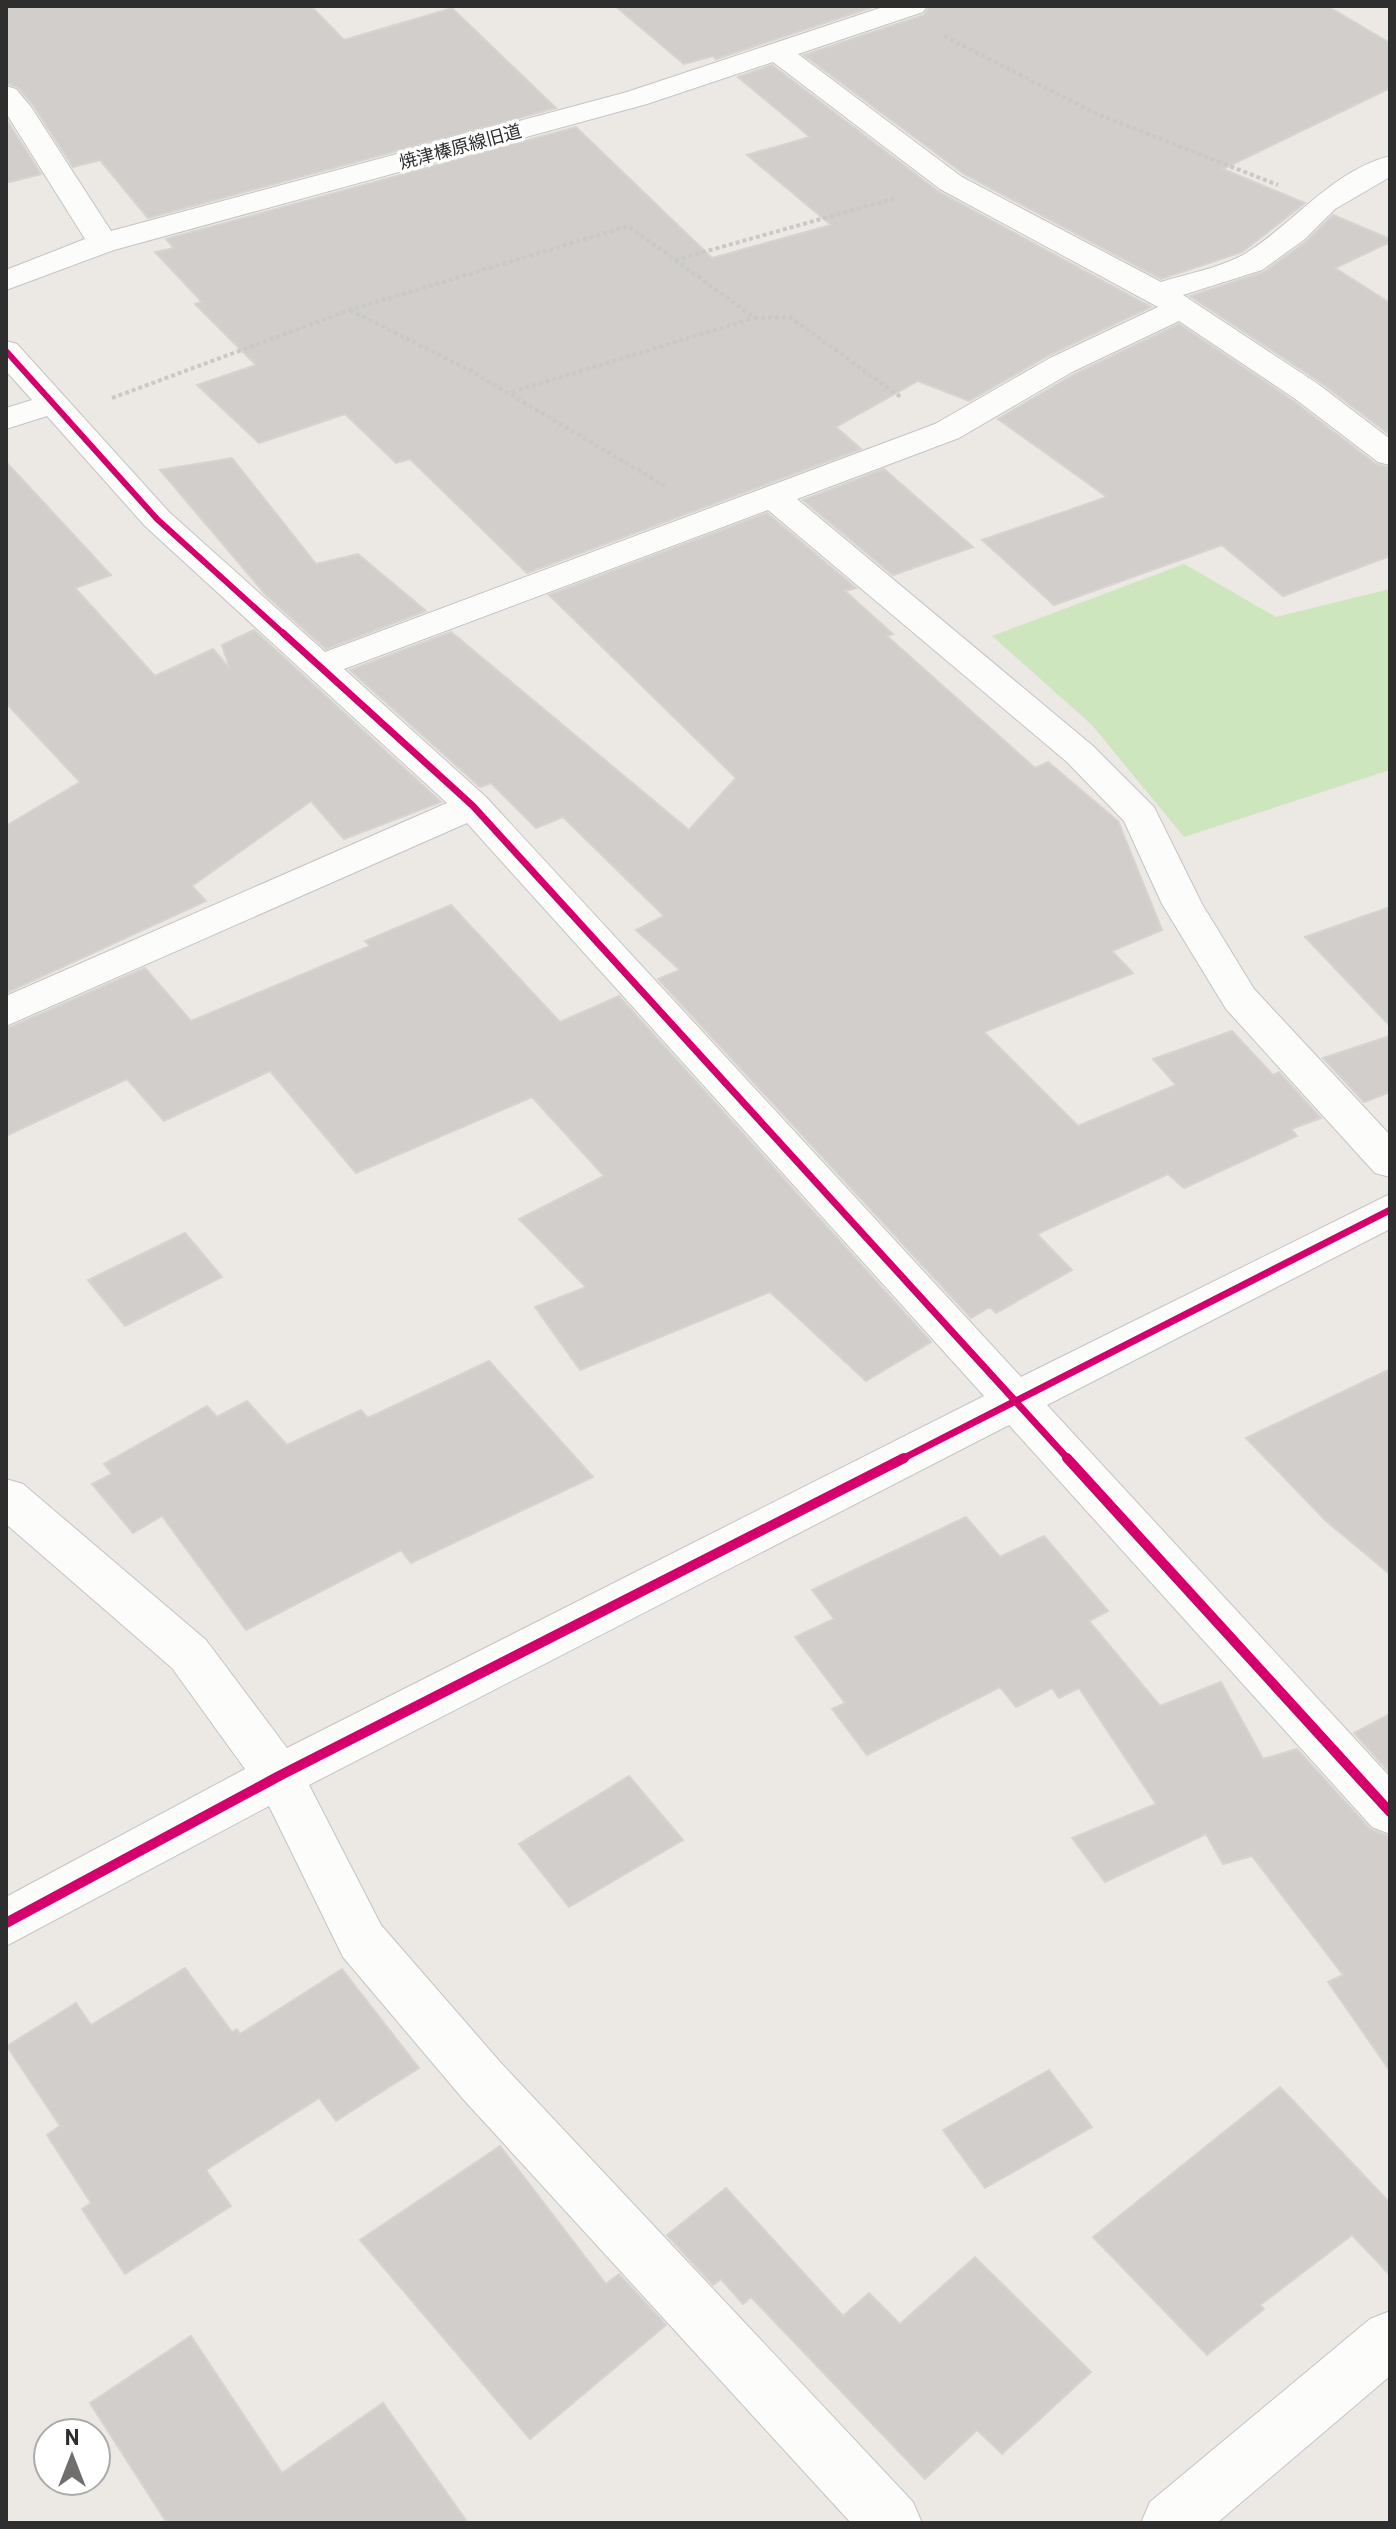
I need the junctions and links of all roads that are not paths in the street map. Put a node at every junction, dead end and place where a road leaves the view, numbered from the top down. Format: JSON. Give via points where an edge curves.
{"nodes":[{"id":1,"x":885,"y":11,"type":"edge"},
{"id":2,"x":778,"y":52,"type":"junction"},
{"id":3,"x":6,"y":95,"type":"edge"},
{"id":4,"x":1390,"y":165,"type":"edge"},
{"id":5,"x":103,"y":243,"type":"junction"},
{"id":6,"x":6,"y":281,"type":"edge"},
{"id":7,"x":1170,"y":300,"type":"junction"},
{"id":8,"x":6,"y":351,"type":"edge"},
{"id":9,"x":57,"y":410,"type":"junction"},
{"id":10,"x":6,"y":419,"type":"edge"},
{"id":11,"x":1390,"y":455,"type":"edge"},
{"id":12,"x":774,"y":497,"type":"junction"},
{"id":13,"x":317,"y":667,"type":"junction"},
{"id":14,"x":473,"y":806,"type":"junction"},
{"id":15,"x":6,"y":1012,"type":"edge"},
{"id":16,"x":1390,"y":1162,"type":"edge"},
{"id":17,"x":1390,"y":1210,"type":"edge"},
{"id":18,"x":1018,"y":1401,"type":"junction"},
{"id":19,"x":6,"y":1497,"type":"edge"},
{"id":20,"x":279,"y":1776,"type":"junction"},
{"id":21,"x":1390,"y":1812,"type":"edge"},
{"id":22,"x":6,"y":1923,"type":"edge"},
{"id":23,"x":1390,"y":2339,"type":"edge"},
{"id":24,"x":892,"y":2523,"type":"edge"},
{"id":25,"x":1171,"y":2523,"type":"edge"}],
"edges":[{"from":1,"to":2,"type":"street","name":"焼津榛原線旧道"},
{"from":2,"to":5,"type":"street","name":"焼津榛原線旧道","via":[[637,98]]},
{"from":2,"to":7,"type":"street","via":[[951,183]]},
{"from":3,"to":5,"type":"street"},
{"from":4,"to":7,"type":"street","via":[[1324,203],[1294,233],[1251,263]]},
{"from":5,"to":6,"type":"street","name":"焼津榛原線旧道"},
{"from":7,"to":11,"type":"street"},
{"from":7,"to":12,"type":"street","via":[[947,431]]},
{"from":8,"to":9,"type":"street"},
{"from":9,"to":10,"type":"street"},
{"from":9,"to":13,"type":"street","via":[[157,519]]},
{"from":12,"to":13,"type":"street"},
{"from":12,"to":16,"type":"street","via":[[1080,754],[1141,816],[1182,904],[1240,999]]},
{"from":13,"to":14,"type":"street"},
{"from":14,"to":15,"type":"street"},
{"from":14,"to":18,"type":"street"},
{"from":17,"to":18,"type":"street"},
{"from":18,"to":20,"type":"street"},
{"from":18,"to":21,"type":"street"},
{"from":19,"to":20,"type":"street","via":[[189,1654]]},
{"from":20,"to":22,"type":"street"},
{"from":20,"to":24,"type":"street","via":[[362,1941],[482,2081]]},
{"from":23,"to":25,"type":"street"}]}
